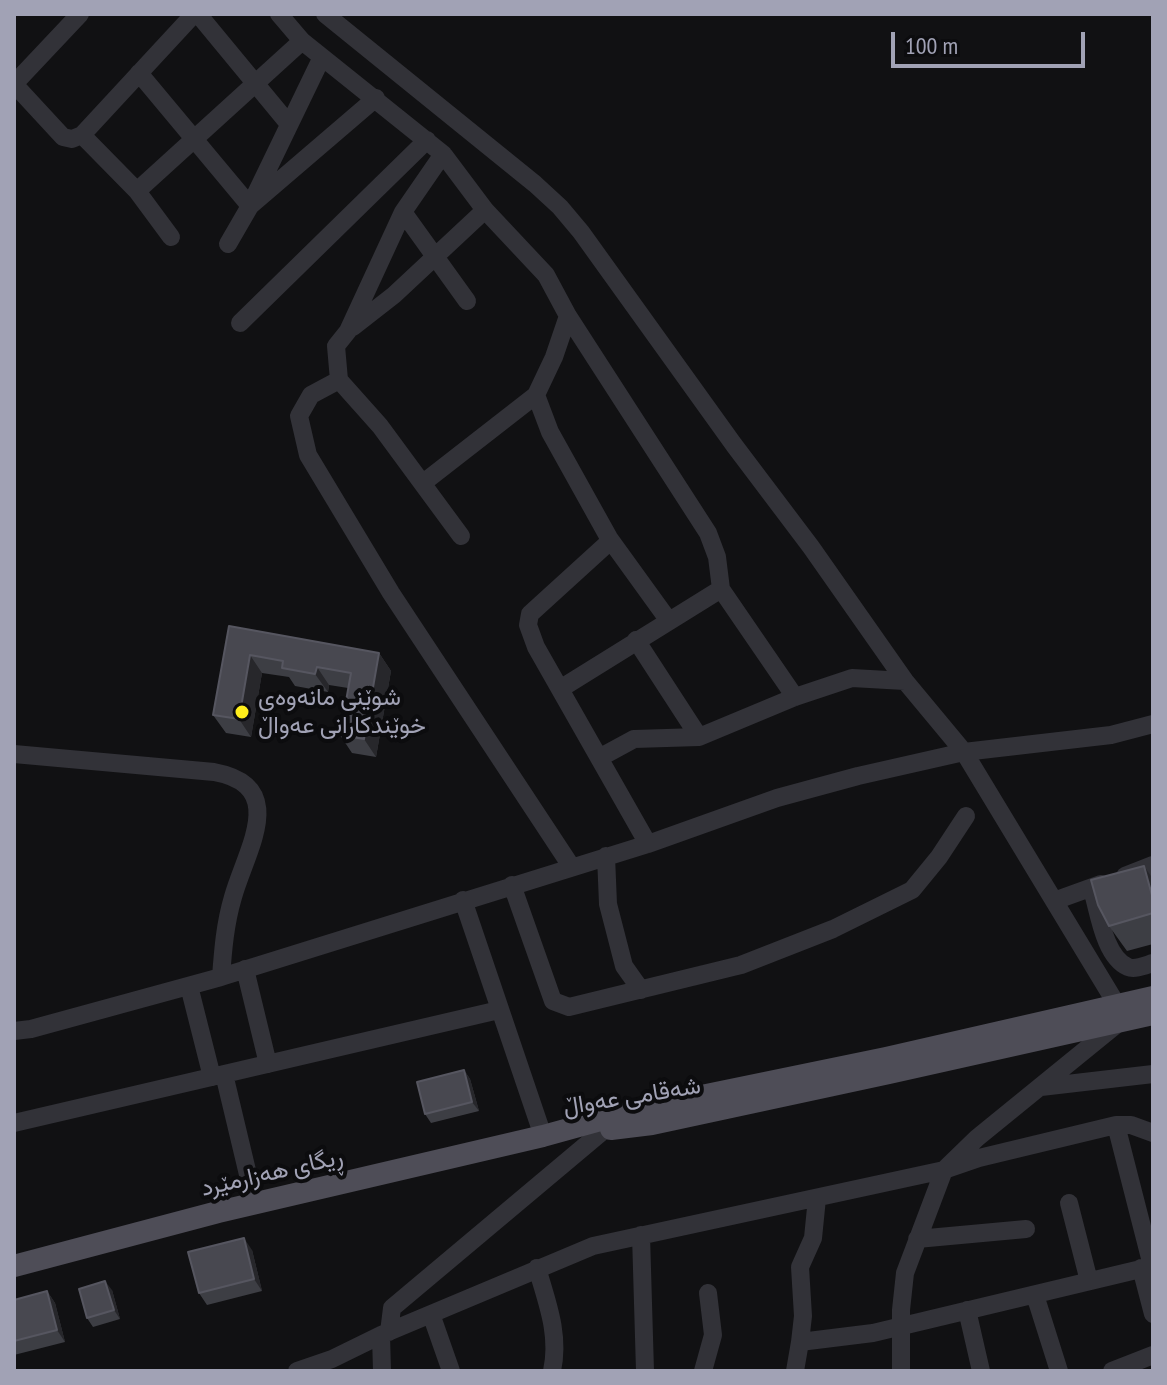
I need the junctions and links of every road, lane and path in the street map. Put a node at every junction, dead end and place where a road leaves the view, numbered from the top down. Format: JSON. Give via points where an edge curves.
{"nodes":[{"id":1,"x":80,"y":14,"type":"edge"},
{"id":2,"x":196,"y":14,"type":"edge"},
{"id":3,"x":279,"y":14,"type":"edge"},
{"id":4,"x":325,"y":14,"type":"edge"},
{"id":5,"x":302,"y":41,"type":"junction"},
{"id":6,"x":322,"y":57,"type":"junction"},
{"id":7,"x":139,"y":73,"type":"junction"},
{"id":8,"x":255,"y":84,"type":"junction"},
{"id":9,"x":376,"y":98,"type":"junction"},
{"id":10,"x":288,"y":123,"type":"junction"},
{"id":11,"x":82,"y":135,"type":"junction"},
{"id":12,"x":195,"y":139,"type":"junction"},
{"id":13,"x":427,"y":140,"type":"junction"},
{"id":14,"x":443,"y":154,"type":"junction"},
{"id":15,"x":137,"y":191,"type":"junction"},
{"id":16,"x":250,"y":206,"type":"junction"},
{"id":17,"x":485,"y":210,"type":"junction"},
{"id":18,"x":403,"y":212,"type":"junction"},
{"id":19,"x":171,"y":237,"type":"dead end"},
{"id":20,"x":228,"y":244,"type":"dead end"},
{"id":21,"x":435,"y":256,"type":"junction"},
{"id":22,"x":467,"y":301,"type":"dead end"},
{"id":23,"x":568,"y":316,"type":"junction"},
{"id":24,"x":240,"y":323,"type":"dead end"},
{"id":25,"x":348,"y":331,"type":"junction"},
{"id":26,"x":339,"y":380,"type":"junction"},
{"id":27,"x":536,"y":395,"type":"junction"},
{"id":28,"x":423,"y":483,"type":"junction"},
{"id":29,"x":461,"y":536,"type":"dead end"},
{"id":30,"x":609,"y":538,"type":"junction"},
{"id":31,"x":721,"y":589,"type":"junction"},
{"id":32,"x":669,"y":621,"type":"junction"},
{"id":33,"x":636,"y":640,"type":"junction"},
{"id":34,"x":905,"y":681,"type":"junction"},
{"id":35,"x":560,"y":689,"type":"junction"},
{"id":36,"x":795,"y":697,"type":"junction"},
{"id":37,"x":1153,"y":724,"type":"edge"},
{"id":38,"x":699,"y":737,"type":"junction"},
{"id":39,"x":964,"y":752,"type":"junction"},
{"id":40,"x":14,"y":754,"type":"edge"},
{"id":41,"x":599,"y":758,"type":"junction"},
{"id":42,"x":966,"y":816,"type":"dead end"},
{"id":43,"x":648,"y":844,"type":"junction"},
{"id":44,"x":606,"y":856,"type":"junction"},
{"id":45,"x":1153,"y":865,"type":"edge"},
{"id":46,"x":571,"y":866,"type":"junction"},
{"id":47,"x":1153,"y":880,"type":"edge"},
{"id":48,"x":512,"y":885,"type":"junction"},
{"id":49,"x":463,"y":900,"type":"junction"},
{"id":50,"x":1054,"y":901,"type":"junction"},
{"id":51,"x":1153,"y":963,"type":"edge"},
{"id":52,"x":245,"y":969,"type":"junction"},
{"id":53,"x":221,"y":977,"type":"junction"},
{"id":54,"x":189,"y":986,"type":"junction"},
{"id":55,"x":641,"y":990,"type":"junction"},
{"id":56,"x":1153,"y":997,"type":"edge"},
{"id":57,"x":499,"y":1010,"type":"junction"},
{"id":58,"x":1120,"y":1013,"type":"junction"},
{"id":59,"x":1153,"y":1014,"type":"edge"},
{"id":60,"x":14,"y":1031,"type":"edge"},
{"id":61,"x":268,"y":1064,"type":"junction"},
{"id":62,"x":1153,"y":1074,"type":"edge"},
{"id":63,"x":218,"y":1076,"type":"junction"},
{"id":64,"x":1041,"y":1087,"type":"junction"},
{"id":65,"x":14,"y":1123,"type":"edge"},
{"id":66,"x":1116,"y":1125,"type":"junction"},
{"id":67,"x":604,"y":1130,"type":"junction"},
{"id":68,"x":1153,"y":1133,"type":"edge"},
{"id":69,"x":543,"y":1136,"type":"junction"},
{"id":70,"x":977,"y":1138,"type":"junction"},
{"id":71,"x":979,"y":1158,"type":"junction"},
{"id":72,"x":944,"y":1170,"type":"junction"},
{"id":73,"x":817,"y":1198,"type":"junction"},
{"id":74,"x":1069,"y":1203,"type":"dead end"},
{"id":75,"x":255,"y":1204,"type":"junction"},
{"id":76,"x":1026,"y":1229,"type":"dead end"},
{"id":77,"x":641,"y":1235,"type":"junction"},
{"id":78,"x":917,"y":1239,"type":"junction"},
{"id":79,"x":14,"y":1266,"type":"edge"},
{"id":80,"x":537,"y":1268,"type":"junction"},
{"id":81,"x":1141,"y":1268,"type":"junction"},
{"id":82,"x":1089,"y":1281,"type":"junction"},
{"id":83,"x":708,"y":1293,"type":"dead end"},
{"id":84,"x":1035,"y":1295,"type":"junction"},
{"id":85,"x":967,"y":1310,"type":"junction"},
{"id":86,"x":431,"y":1314,"type":"junction"},
{"id":87,"x":1153,"y":1314,"type":"edge"},
{"id":88,"x":903,"y":1325,"type":"junction"},
{"id":89,"x":385,"y":1333,"type":"junction"},
{"id":90,"x":800,"y":1342,"type":"junction"},
{"id":91,"x":1153,"y":1355,"type":"edge"},
{"id":92,"x":297,"y":1371,"type":"edge"},
{"id":93,"x":382,"y":1371,"type":"edge"},
{"id":94,"x":451,"y":1371,"type":"edge"},
{"id":95,"x":552,"y":1371,"type":"edge"},
{"id":96,"x":645,"y":1371,"type":"edge"},
{"id":97,"x":703,"y":1371,"type":"edge"},
{"id":98,"x":795,"y":1371,"type":"edge"},
{"id":99,"x":901,"y":1371,"type":"edge"},
{"id":100,"x":981,"y":1371,"type":"edge"},
{"id":101,"x":1059,"y":1371,"type":"edge"},
{"id":102,"x":1112,"y":1371,"type":"edge"}],
"edges":[{"from":1,"to":11,"type":"street","via":[[14,84],[63,137]]},
{"from":2,"to":7,"type":"street"},
{"from":2,"to":8,"type":"street"},
{"from":3,"to":5,"type":"street"},
{"from":4,"to":34,"type":"street","via":[[560,207]]},
{"from":5,"to":6,"type":"street"},
{"from":5,"to":8,"type":"street"},
{"from":6,"to":9,"type":"street"},
{"from":6,"to":10,"type":"street"},
{"from":7,"to":11,"type":"street"},
{"from":7,"to":12,"type":"street"},
{"from":8,"to":10,"type":"street"},
{"from":8,"to":12,"type":"street"},
{"from":9,"to":13,"type":"street"},
{"from":9,"to":16,"type":"street"},
{"from":10,"to":16,"type":"street"},
{"from":11,"to":15,"type":"street"},
{"from":12,"to":15,"type":"street"},
{"from":12,"to":16,"type":"street"},
{"from":13,"to":14,"type":"street"},
{"from":13,"to":24,"type":"street"},
{"from":14,"to":17,"type":"street"},
{"from":14,"to":18,"type":"street"},
{"from":15,"to":19,"type":"street"},
{"from":16,"to":20,"type":"street"},
{"from":17,"to":21,"type":"street"},
{"from":17,"to":23,"type":"street","via":[[546,275]]},
{"from":18,"to":21,"type":"street"},
{"from":18,"to":25,"type":"street"},
{"from":21,"to":22,"type":"street"},
{"from":21,"to":25,"type":"street"},
{"from":23,"to":27,"type":"street"},
{"from":23,"to":31,"type":"street","via":[[708,533]]},
{"from":25,"to":26,"type":"street","via":[[336,346]]},
{"from":26,"to":28,"type":"street"},
{"from":26,"to":46,"type":"street","via":[[311,395],[299,416],[308,455],[391,593]]},
{"from":27,"to":28,"type":"street"},
{"from":27,"to":30,"type":"street","via":[[550,432]]},
{"from":28,"to":29,"type":"street"},
{"from":30,"to":32,"type":"street"},
{"from":30,"to":35,"type":"street","via":[[530,614],[536,647]]},
{"from":31,"to":32,"type":"street"},
{"from":31,"to":36,"type":"street"},
{"from":32,"to":33,"type":"street"},
{"from":33,"to":35,"type":"street"},
{"from":33,"to":38,"type":"street"},
{"from":34,"to":36,"type":"street","via":[[852,678]]},
{"from":34,"to":39,"type":"street"},
{"from":35,"to":41,"type":"street"},
{"from":36,"to":38,"type":"street"},
{"from":37,"to":39,"type":"street","via":[[1111,735]]},
{"from":38,"to":41,"type":"street","via":[[634,739]]},
{"from":39,"to":43,"type":"street","via":[[777,798]]},
{"from":39,"to":50,"type":"street"},
{"from":40,"to":53,"type":"street","via":[[214,772],[235,777],[250,789],[259,815],[224,935]]},
{"from":41,"to":43,"type":"street"},
{"from":42,"to":55,"type":"street","via":[[912,890],[741,965]]},
{"from":43,"to":44,"type":"street"},
{"from":44,"to":46,"type":"street"},
{"from":44,"to":55,"type":"street","via":[[608,904],[624,966]]},
{"from":45,"to":50,"type":"street"},
{"from":46,"to":48,"type":"street"},
{"from":47,"to":51,"type":"street","via":[[1093,893],[1107,943],[1123,963],[1134,968]]},
{"from":48,"to":49,"type":"street"},
{"from":48,"to":55,"type":"street","via":[[553,1001],[569,1007]]},
{"from":49,"to":52,"type":"street"},
{"from":49,"to":57,"type":"street"},
{"from":50,"to":58,"type":"street"},
{"from":52,"to":53,"type":"street"},
{"from":52,"to":61,"type":"street"},
{"from":53,"to":54,"type":"street"},
{"from":54,"to":60,"type":"street"},
{"from":54,"to":63,"type":"street"},
{"from":56,"to":58,"type":"main road","name":"شەقامی عەواڵ"},
{"from":57,"to":61,"type":"street"},
{"from":57,"to":69,"type":"street"},
{"from":58,"to":59,"type":"main road","name":"شەقامی عەواڵ"},
{"from":58,"to":64,"type":"street"},
{"from":58,"to":67,"type":"main road","name":"شەقامی عەواڵ","via":[[830,1086]]},
{"from":58,"to":69,"type":"main road","name":"شەقامی عەواڵ","via":[[648,1107]]},
{"from":61,"to":63,"type":"street"},
{"from":62,"to":64,"type":"street"},
{"from":63,"to":65,"type":"street"},
{"from":63,"to":75,"type":"street"},
{"from":64,"to":70,"type":"street"},
{"from":66,"to":68,"type":"street"},
{"from":66,"to":71,"type":"street"},
{"from":66,"to":81,"type":"street","via":[[1151,1262]]},
{"from":67,"to":69,"type":"main road","name":"شەقامی عەواڵ"},
{"from":67,"to":89,"type":"street","via":[[392,1308]]},
{"from":69,"to":75,"type":"main road","name":"ڕیگای هەزارمێرد"},
{"from":70,"to":71,"type":"street"},
{"from":70,"to":72,"type":"street"},
{"from":71,"to":72,"type":"street"},
{"from":72,"to":73,"type":"street"},
{"from":72,"to":78,"type":"street"},
{"from":73,"to":77,"type":"street"},
{"from":73,"to":90,"type":"street","via":[[813,1238],[800,1267]]},
{"from":74,"to":82,"type":"street"},
{"from":75,"to":79,"type":"main road","name":"ڕیگای هەزارمێرد"},
{"from":76,"to":78,"type":"street"},
{"from":77,"to":80,"type":"street","via":[[593,1246]]},
{"from":77,"to":96,"type":"street"},
{"from":78,"to":88,"type":"street","via":[[902,1289]]},
{"from":80,"to":86,"type":"street"},
{"from":80,"to":95,"type":"street","via":[[554,1329]]},
{"from":81,"to":82,"type":"street"},
{"from":81,"to":87,"type":"street"},
{"from":82,"to":84,"type":"street"},
{"from":83,"to":97,"type":"street","via":[[713,1335]]},
{"from":84,"to":85,"type":"street"},
{"from":84,"to":101,"type":"street"},
{"from":85,"to":88,"type":"street"},
{"from":85,"to":100,"type":"street"},
{"from":86,"to":89,"type":"street"},
{"from":86,"to":94,"type":"street"},
{"from":88,"to":90,"type":"street"},
{"from":88,"to":99,"type":"street"},
{"from":89,"to":92,"type":"street"},
{"from":89,"to":93,"type":"street"},
{"from":90,"to":98,"type":"street"},
{"from":91,"to":102,"type":"street"}]}
